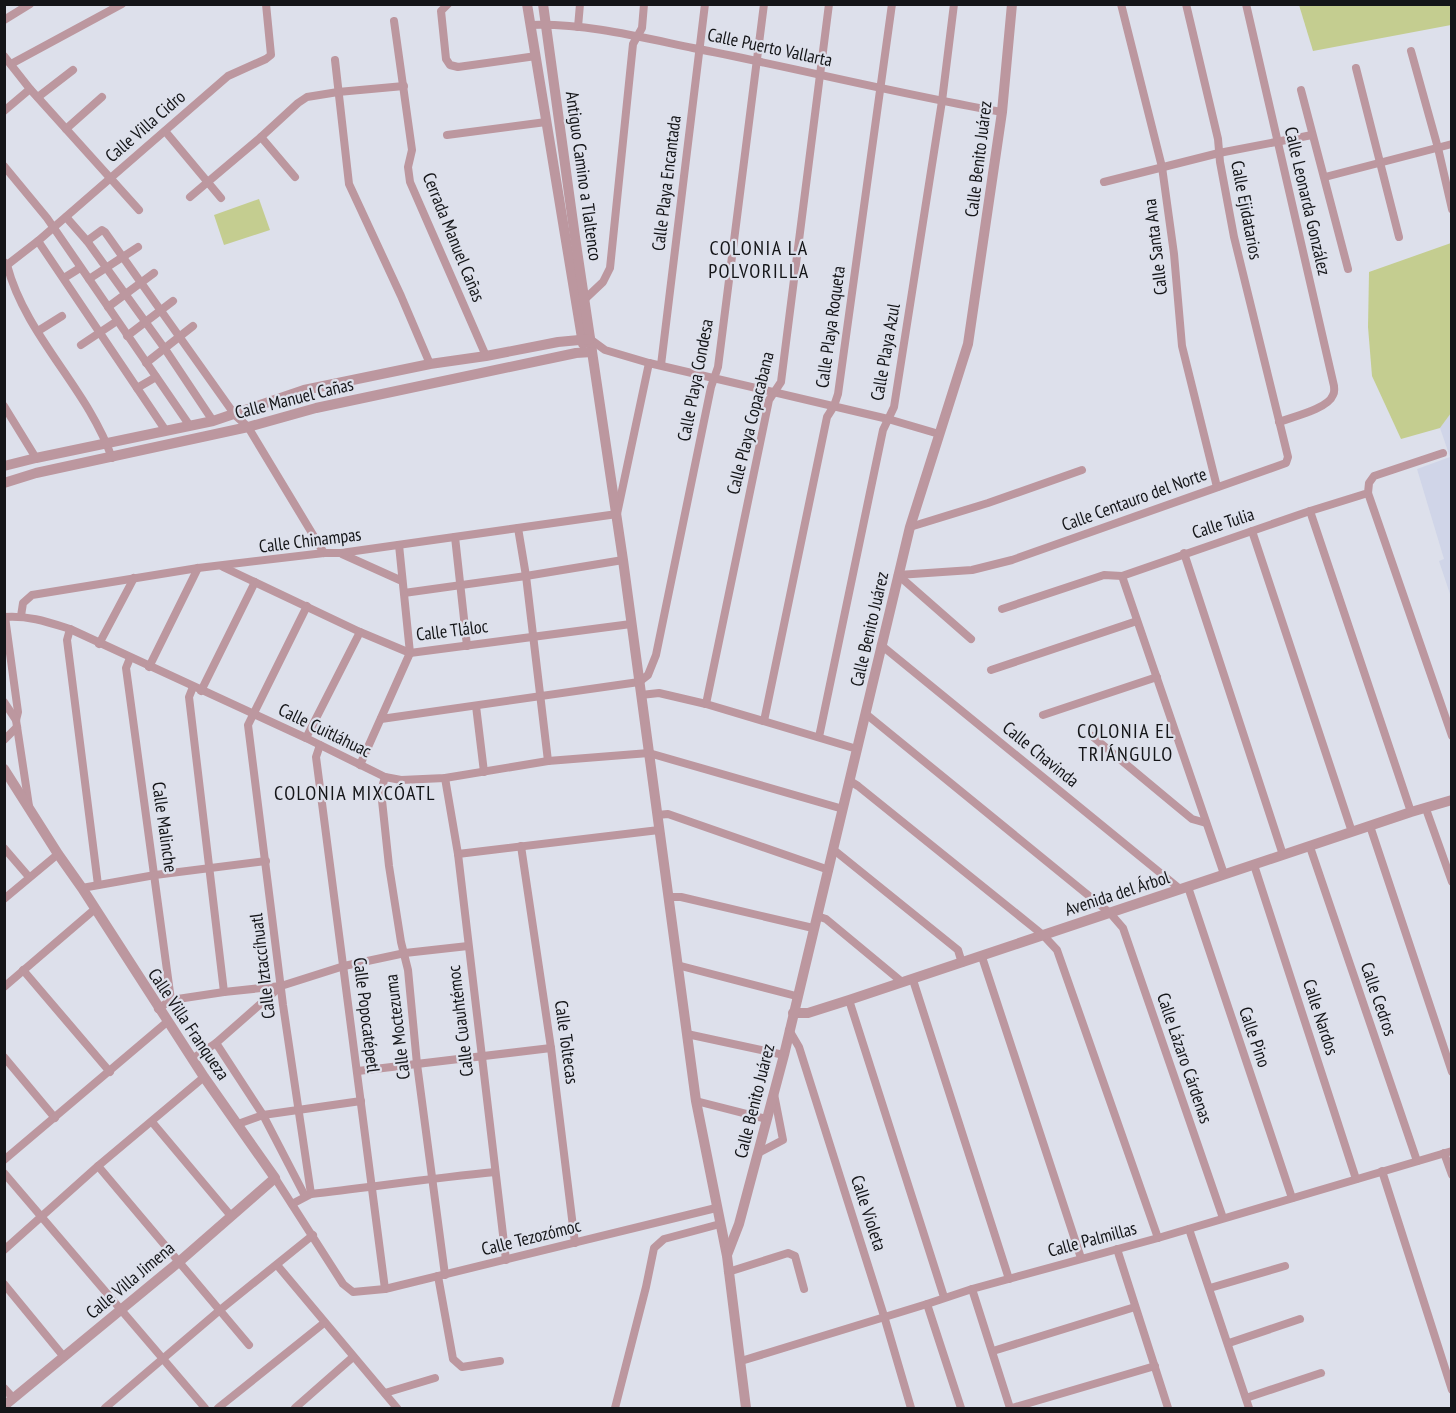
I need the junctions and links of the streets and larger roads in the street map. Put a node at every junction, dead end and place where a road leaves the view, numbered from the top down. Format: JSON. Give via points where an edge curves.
{"nodes":[{"id":1,"x":122,"y":4,"type":"edge"},
{"id":2,"x":266,"y":4,"type":"edge"},
{"id":3,"x":448,"y":4,"type":"edge"},
{"id":4,"x":527,"y":4,"type":"edge"},
{"id":5,"x":543,"y":4,"type":"edge"},
{"id":6,"x":580,"y":4,"type":"edge"},
{"id":7,"x":644,"y":4,"type":"edge"},
{"id":8,"x":705,"y":4,"type":"edge"},
{"id":9,"x":764,"y":4,"type":"edge"},
{"id":10,"x":829,"y":4,"type":"edge"},
{"id":11,"x":892,"y":4,"type":"edge"},
{"id":12,"x":954,"y":4,"type":"edge"},
{"id":13,"x":1012,"y":4,"type":"edge"},
{"id":14,"x":1121,"y":4,"type":"edge"},
{"id":15,"x":1186,"y":4,"type":"edge"},
{"id":16,"x":1246,"y":4,"type":"edge"},
{"id":17,"x":25,"y":6,"type":"edge"},
{"id":18,"x":4,"y":20,"type":"edge"},
{"id":19,"x":394,"y":21,"type":"dead end"},
{"id":20,"x":546,"y":24,"type":"junction"},
{"id":21,"x":530,"y":25,"type":"junction"},
{"id":22,"x":578,"y":27,"type":"junction"},
{"id":23,"x":638,"y":37,"type":"junction"},
{"id":24,"x":699,"y":49,"type":"junction"},
{"id":25,"x":1411,"y":51,"type":"dead end"},
{"id":26,"x":4,"y":56,"type":"edge"},
{"id":27,"x":536,"y":56,"type":"junction"},
{"id":28,"x":334,"y":60,"type":"dead end"},
{"id":29,"x":757,"y":60,"type":"junction"},
{"id":30,"x":11,"y":64,"type":"junction"},
{"id":31,"x":1356,"y":68,"type":"dead end"},
{"id":32,"x":73,"y":70,"type":"dead end"},
{"id":33,"x":820,"y":74,"type":"junction"},
{"id":34,"x":404,"y":86,"type":"junction"},
{"id":35,"x":881,"y":88,"type":"junction"},
{"id":36,"x":30,"y":89,"type":"junction"},
{"id":37,"x":1301,"y":90,"type":"dead end"},
{"id":38,"x":338,"y":92,"type":"junction"},
{"id":39,"x":38,"y":97,"type":"junction"},
{"id":40,"x":102,"y":97,"type":"dead end"},
{"id":41,"x":942,"y":101,"type":"junction"},
{"id":42,"x":4,"y":111,"type":"edge"},
{"id":43,"x":1002,"y":112,"type":"junction"},
{"id":44,"x":546,"y":122,"type":"junction"},
{"id":45,"x":66,"y":129,"type":"junction"},
{"id":46,"x":165,"y":131,"type":"junction"},
{"id":47,"x":447,"y":135,"type":"dead end"},
{"id":48,"x":1312,"y":135,"type":"junction"},
{"id":49,"x":261,"y":137,"type":"junction"},
{"id":50,"x":1278,"y":141,"type":"junction"},
{"id":51,"x":556,"y":142,"type":"junction"},
{"id":52,"x":1452,"y":144,"type":"edge"},
{"id":53,"x":1438,"y":148,"type":"junction"},
{"id":54,"x":1219,"y":153,"type":"junction"},
{"id":55,"x":1379,"y":163,"type":"junction"},
{"id":56,"x":4,"y":166,"type":"edge"},
{"id":57,"x":1162,"y":167,"type":"junction"},
{"id":58,"x":295,"y":177,"type":"dead end"},
{"id":59,"x":1325,"y":177,"type":"junction"},
{"id":60,"x":110,"y":178,"type":"junction"},
{"id":61,"x":209,"y":182,"type":"junction"},
{"id":62,"x":1104,"y":182,"type":"dead end"},
{"id":63,"x":190,"y":197,"type":"dead end"},
{"id":64,"x":221,"y":198,"type":"dead end"},
{"id":65,"x":1452,"y":209,"type":"edge"},
{"id":66,"x":139,"y":210,"type":"dead end"},
{"id":67,"x":66,"y":217,"type":"junction"},
{"id":68,"x":53,"y":228,"type":"junction"},
{"id":69,"x":570,"y":237,"type":"junction"},
{"id":70,"x":1400,"y":237,"type":"dead end"},
{"id":71,"x":38,"y":241,"type":"junction"},
{"id":72,"x":87,"y":241,"type":"junction"},
{"id":73,"x":138,"y":247,"type":"dead end"},
{"id":74,"x":125,"y":257,"type":"junction"},
{"id":75,"x":6,"y":264,"type":"edge"},
{"id":76,"x":80,"y":268,"type":"junction"},
{"id":77,"x":107,"y":269,"type":"junction"},
{"id":78,"x":1348,"y":269,"type":"dead end"},
{"id":79,"x":154,"y":273,"type":"dead end"},
{"id":80,"x":64,"y":278,"type":"junction"},
{"id":81,"x":89,"y":279,"type":"junction"},
{"id":82,"x":142,"y":282,"type":"junction"},
{"id":83,"x":125,"y":295,"type":"junction"},
{"id":84,"x":585,"y":299,"type":"junction"},
{"id":85,"x":173,"y":301,"type":"dead end"},
{"id":86,"x":108,"y":307,"type":"junction"},
{"id":87,"x":162,"y":309,"type":"junction"},
{"id":88,"x":62,"y":316,"type":"dead end"},
{"id":89,"x":117,"y":321,"type":"junction"},
{"id":90,"x":145,"y":322,"type":"junction"},
{"id":91,"x":193,"y":326,"type":"dead end"},
{"id":92,"x":38,"y":331,"type":"junction"},
{"id":93,"x":100,"y":333,"type":"junction"},
{"id":94,"x":127,"y":336,"type":"junction"},
{"id":95,"x":181,"y":336,"type":"junction"},
{"id":96,"x":586,"y":339,"type":"junction"},
{"id":97,"x":81,"y":345,"type":"dead end"},
{"id":98,"x":165,"y":348,"type":"junction"},
{"id":99,"x":605,"y":350,"type":"junction"},
{"id":100,"x":588,"y":352,"type":"junction"},
{"id":101,"x":486,"y":356,"type":"junction"},
{"id":102,"x":146,"y":363,"type":"junction"},
{"id":103,"x":430,"y":363,"type":"junction"},
{"id":104,"x":649,"y":363,"type":"junction"},
{"id":105,"x":661,"y":365,"type":"junction"},
{"id":106,"x":156,"y":376,"type":"junction"},
{"id":107,"x":716,"y":377,"type":"junction"},
{"id":108,"x":137,"y":388,"type":"junction"},
{"id":109,"x":775,"y":392,"type":"junction"},
{"id":110,"x":4,"y":406,"type":"edge"},
{"id":111,"x":834,"y":406,"type":"junction"},
{"id":112,"x":235,"y":415,"type":"junction"},
{"id":113,"x":888,"y":419,"type":"junction"},
{"id":114,"x":213,"y":421,"type":"junction"},
{"id":115,"x":1279,"y":422,"type":"junction"},
{"id":116,"x":190,"y":426,"type":"junction"},
{"id":117,"x":248,"y":427,"type":"junction"},
{"id":118,"x":166,"y":431,"type":"junction"},
{"id":119,"x":939,"y":434,"type":"junction"},
{"id":120,"x":107,"y":443,"type":"junction"},
{"id":121,"x":1443,"y":453,"type":"dead end"},
{"id":122,"x":36,"y":458,"type":"junction"},
{"id":123,"x":112,"y":458,"type":"junction"},
{"id":124,"x":4,"y":466,"type":"edge"},
{"id":125,"x":1082,"y":470,"type":"dead end"},
{"id":126,"x":4,"y":483,"type":"edge"},
{"id":127,"x":1217,"y":487,"type":"junction"},
{"id":128,"x":1368,"y":493,"type":"junction"},
{"id":129,"x":1310,"y":511,"type":"junction"},
{"id":130,"x":617,"y":514,"type":"junction"},
{"id":131,"x":910,"y":527,"type":"junction"},
{"id":132,"x":518,"y":528,"type":"junction"},
{"id":133,"x":1252,"y":531,"type":"junction"},
{"id":134,"x":455,"y":537,"type":"junction"},
{"id":135,"x":399,"y":545,"type":"junction"},
{"id":136,"x":324,"y":554,"type":"junction"},
{"id":137,"x":340,"y":554,"type":"junction"},
{"id":138,"x":1184,"y":554,"type":"junction"},
{"id":139,"x":623,"y":560,"type":"junction"},
{"id":140,"x":223,"y":566,"type":"junction"},
{"id":141,"x":198,"y":568,"type":"junction"},
{"id":142,"x":898,"y":575,"type":"junction"},
{"id":143,"x":526,"y":576,"type":"junction"},
{"id":144,"x":1122,"y":576,"type":"junction"},
{"id":145,"x":134,"y":578,"type":"junction"},
{"id":146,"x":402,"y":581,"type":"junction"},
{"id":147,"x":255,"y":582,"type":"junction"},
{"id":148,"x":461,"y":585,"type":"junction"},
{"id":149,"x":404,"y":593,"type":"junction"},
{"id":150,"x":307,"y":606,"type":"junction"},
{"id":151,"x":1002,"y":609,"type":"dead end"},
{"id":152,"x":21,"y":616,"type":"junction"},
{"id":153,"x":5,"y":617,"type":"edge"},
{"id":154,"x":1137,"y":621,"type":"junction"},
{"id":155,"x":631,"y":624,"type":"junction"},
{"id":156,"x":70,"y":629,"type":"junction"},
{"id":157,"x":360,"y":632,"type":"junction"},
{"id":158,"x":532,"y":636,"type":"junction"},
{"id":159,"x":971,"y":639,"type":"dead end"},
{"id":160,"x":99,"y":644,"type":"junction"},
{"id":161,"x":881,"y":645,"type":"junction"},
{"id":162,"x":467,"y":646,"type":"junction"},
{"id":163,"x":410,"y":653,"type":"junction"},
{"id":164,"x":130,"y":658,"type":"junction"},
{"id":165,"x":149,"y":667,"type":"junction"},
{"id":166,"x":991,"y":670,"type":"dead end"},
{"id":167,"x":1157,"y":677,"type":"junction"},
{"id":168,"x":639,"y":682,"type":"junction"},
{"id":169,"x":197,"y":689,"type":"junction"},
{"id":170,"x":642,"y":695,"type":"junction"},
{"id":171,"x":540,"y":698,"type":"junction"},
{"id":172,"x":4,"y":702,"type":"edge"},
{"id":173,"x":706,"y":704,"type":"junction"},
{"id":174,"x":476,"y":706,"type":"junction"},
{"id":175,"x":253,"y":714,"type":"junction"},
{"id":176,"x":866,"y":714,"type":"junction"},
{"id":177,"x":1042,"y":715,"type":"dead end"},
{"id":178,"x":381,"y":719,"type":"junction"},
{"id":179,"x":764,"y":721,"type":"junction"},
{"id":180,"x":17,"y":723,"type":"junction"},
{"id":181,"x":1452,"y":735,"type":"edge"},
{"id":182,"x":819,"y":736,"type":"junction"},
{"id":183,"x":1092,"y":736,"type":"dead end"},
{"id":184,"x":306,"y":738,"type":"junction"},
{"id":185,"x":4,"y":740,"type":"edge"},
{"id":186,"x":320,"y":746,"type":"junction"},
{"id":187,"x":857,"y":749,"type":"junction"},
{"id":188,"x":649,"y":753,"type":"junction"},
{"id":189,"x":548,"y":761,"type":"junction"},
{"id":190,"x":360,"y":765,"type":"junction"},
{"id":191,"x":4,"y":769,"type":"edge"},
{"id":192,"x":484,"y":771,"type":"junction"},
{"id":193,"x":385,"y":777,"type":"junction"},
{"id":194,"x":445,"y":778,"type":"junction"},
{"id":195,"x":850,"y":781,"type":"junction"},
{"id":196,"x":1452,"y":800,"type":"edge"},
{"id":197,"x":1426,"y":808,"type":"junction"},
{"id":198,"x":843,"y":809,"type":"junction"},
{"id":199,"x":30,"y":810,"type":"junction"},
{"id":200,"x":1411,"y":812,"type":"junction"},
{"id":201,"x":657,"y":814,"type":"junction"},
{"id":202,"x":1206,"y":823,"type":"junction"},
{"id":203,"x":1370,"y":826,"type":"junction"},
{"id":204,"x":660,"y":830,"type":"junction"},
{"id":205,"x":1352,"y":832,"type":"junction"},
{"id":206,"x":521,"y":846,"type":"junction"},
{"id":207,"x":1310,"y":847,"type":"junction"},
{"id":208,"x":4,"y":848,"type":"edge"},
{"id":209,"x":834,"y":850,"type":"junction"},
{"id":210,"x":458,"y":854,"type":"junction"},
{"id":211,"x":58,"y":855,"type":"junction"},
{"id":212,"x":1283,"y":855,"type":"junction"},
{"id":213,"x":267,"y":861,"type":"junction"},
{"id":214,"x":1254,"y":865,"type":"junction"},
{"id":215,"x":211,"y":868,"type":"junction"},
{"id":216,"x":829,"y":870,"type":"junction"},
{"id":217,"x":1224,"y":874,"type":"junction"},
{"id":218,"x":155,"y":875,"type":"junction"},
{"id":219,"x":29,"y":877,"type":"junction"},
{"id":220,"x":1452,"y":882,"type":"edge"},
{"id":221,"x":98,"y":885,"type":"junction"},
{"id":222,"x":82,"y":888,"type":"junction"},
{"id":223,"x":1184,"y":888,"type":"junction"},
{"id":224,"x":669,"y":897,"type":"junction"},
{"id":225,"x":4,"y":899,"type":"edge"},
{"id":226,"x":95,"y":909,"type":"junction"},
{"id":227,"x":1110,"y":913,"type":"junction"},
{"id":228,"x":817,"y":916,"type":"junction"},
{"id":229,"x":813,"y":928,"type":"junction"},
{"id":230,"x":1043,"y":935,"type":"junction"},
{"id":231,"x":468,"y":946,"type":"junction"},
{"id":232,"x":405,"y":953,"type":"junction"},
{"id":233,"x":982,"y":957,"type":"junction"},
{"id":234,"x":962,"y":963,"type":"junction"},
{"id":235,"x":676,"y":965,"type":"junction"},
{"id":236,"x":344,"y":966,"type":"junction"},
{"id":237,"x":23,"y":970,"type":"junction"},
{"id":238,"x":908,"y":981,"type":"junction"},
{"id":239,"x":281,"y":986,"type":"junction"},
{"id":240,"x":4,"y":987,"type":"edge"},
{"id":241,"x":225,"y":992,"type":"junction"},
{"id":242,"x":796,"y":996,"type":"junction"},
{"id":243,"x":171,"y":1000,"type":"junction"},
{"id":244,"x":849,"y":1000,"type":"junction"},
{"id":245,"x":159,"y":1009,"type":"junction"},
{"id":246,"x":793,"y":1013,"type":"junction"},
{"id":247,"x":167,"y":1022,"type":"junction"},
{"id":248,"x":789,"y":1030,"type":"junction"},
{"id":249,"x":687,"y":1034,"type":"junction"},
{"id":250,"x":216,"y":1043,"type":"junction"},
{"id":251,"x":552,"y":1048,"type":"junction"},
{"id":252,"x":784,"y":1054,"type":"junction"},
{"id":253,"x":4,"y":1057,"type":"edge"},
{"id":254,"x":481,"y":1057,"type":"junction"},
{"id":255,"x":192,"y":1059,"type":"junction"},
{"id":256,"x":417,"y":1064,"type":"junction"},
{"id":257,"x":357,"y":1071,"type":"junction"},
{"id":258,"x":110,"y":1072,"type":"junction"},
{"id":259,"x":1452,"y":1072,"type":"edge"},
{"id":260,"x":204,"y":1077,"type":"junction"},
{"id":261,"x":774,"y":1090,"type":"junction"},
{"id":262,"x":360,"y":1101,"type":"junction"},
{"id":263,"x":696,"y":1101,"type":"junction"},
{"id":264,"x":299,"y":1110,"type":"junction"},
{"id":265,"x":263,"y":1115,"type":"junction"},
{"id":266,"x":55,"y":1118,"type":"junction"},
{"id":267,"x":766,"y":1119,"type":"junction"},
{"id":268,"x":153,"y":1122,"type":"junction"},
{"id":269,"x":238,"y":1124,"type":"junction"},
{"id":270,"x":1448,"y":1152,"type":"edge"},
{"id":271,"x":758,"y":1153,"type":"junction"},
{"id":272,"x":4,"y":1160,"type":"edge"},
{"id":273,"x":1417,"y":1161,"type":"junction"},
{"id":274,"x":98,"y":1167,"type":"junction"},
{"id":275,"x":1382,"y":1171,"type":"junction"},
{"id":276,"x":495,"y":1172,"type":"junction"},
{"id":277,"x":4,"y":1173,"type":"edge"},
{"id":278,"x":1452,"y":1175,"type":"edge"},
{"id":279,"x":275,"y":1178,"type":"junction"},
{"id":280,"x":433,"y":1178,"type":"junction"},
{"id":281,"x":1356,"y":1179,"type":"junction"},
{"id":282,"x":373,"y":1187,"type":"junction"},
{"id":283,"x":308,"y":1195,"type":"junction"},
{"id":284,"x":1292,"y":1198,"type":"junction"},
{"id":285,"x":292,"y":1204,"type":"junction"},
{"id":286,"x":716,"y":1208,"type":"junction"},
{"id":287,"x":231,"y":1216,"type":"junction"},
{"id":288,"x":42,"y":1217,"type":"junction"},
{"id":289,"x":1223,"y":1218,"type":"junction"},
{"id":290,"x":720,"y":1224,"type":"junction"},
{"id":291,"x":1189,"y":1229,"type":"junction"},
{"id":292,"x":313,"y":1235,"type":"junction"},
{"id":293,"x":1158,"y":1238,"type":"junction"},
{"id":294,"x":575,"y":1243,"type":"junction"},
{"id":295,"x":1117,"y":1249,"type":"junction"},
{"id":296,"x":4,"y":1250,"type":"edge"},
{"id":297,"x":727,"y":1256,"type":"junction"},
{"id":298,"x":1081,"y":1258,"type":"junction"},
{"id":299,"x":506,"y":1260,"type":"junction"},
{"id":300,"x":180,"y":1261,"type":"junction"},
{"id":301,"x":277,"y":1265,"type":"junction"},
{"id":302,"x":1285,"y":1266,"type":"dead end"},
{"id":303,"x":728,"y":1272,"type":"junction"},
{"id":304,"x":441,"y":1275,"type":"junction"},
{"id":305,"x":1009,"y":1279,"type":"junction"},
{"id":306,"x":4,"y":1284,"type":"edge"},
{"id":307,"x":385,"y":1288,"type":"junction"},
{"id":308,"x":1210,"y":1288,"type":"junction"},
{"id":309,"x":804,"y":1289,"type":"dead end"},
{"id":310,"x":972,"y":1289,"type":"junction"},
{"id":311,"x":353,"y":1292,"type":"joint"},
{"id":312,"x":944,"y":1297,"type":"junction"},
{"id":313,"x":927,"y":1304,"type":"junction"},
{"id":314,"x":1135,"y":1307,"type":"junction"},
{"id":315,"x":120,"y":1310,"type":"junction"},
{"id":316,"x":220,"y":1310,"type":"junction"},
{"id":317,"x":884,"y":1316,"type":"junction"},
{"id":318,"x":1300,"y":1319,"type":"dead end"},
{"id":319,"x":324,"y":1323,"type":"junction"},
{"id":320,"x":1229,"y":1343,"type":"junction"},
{"id":321,"x":249,"y":1345,"type":"dead end"},
{"id":322,"x":993,"y":1352,"type":"junction"},
{"id":323,"x":64,"y":1357,"type":"junction"},
{"id":324,"x":352,"y":1357,"type":"junction"},
{"id":325,"x":162,"y":1360,"type":"junction"},
{"id":326,"x":500,"y":1361,"type":"dead end"},
{"id":327,"x":741,"y":1361,"type":"junction"},
{"id":328,"x":1155,"y":1366,"type":"junction"},
{"id":329,"x":1321,"y":1374,"type":"dead end"},
{"id":330,"x":435,"y":1378,"type":"dead end"},
{"id":331,"x":4,"y":1388,"type":"edge"},
{"id":332,"x":1452,"y":1390,"type":"edge"},
{"id":333,"x":385,"y":1393,"type":"junction"},
{"id":334,"x":1246,"y":1398,"type":"junction"},
{"id":335,"x":9,"y":1402,"type":"edge"},
{"id":336,"x":108,"y":1407,"type":"edge"},
{"id":337,"x":301,"y":1407,"type":"edge"},
{"id":338,"x":205,"y":1408,"type":"edge"},
{"id":339,"x":218,"y":1408,"type":"edge"},
{"id":340,"x":397,"y":1408,"type":"edge"},
{"id":341,"x":615,"y":1408,"type":"edge"},
{"id":342,"x":746,"y":1408,"type":"edge"},
{"id":343,"x":911,"y":1408,"type":"edge"},
{"id":344,"x":961,"y":1408,"type":"edge"},
{"id":345,"x":1011,"y":1408,"type":"edge"},
{"id":346,"x":1168,"y":1408,"type":"edge"},
{"id":347,"x":1249,"y":1408,"type":"edge"}],
"edges":[{"from":1,"to":30,"type":"street"},
{"from":2,"to":46,"type":"street","name":"Calle Villa Cidro","via":[[271,55],[228,76]]},
{"from":3,"to":27,"type":"street","via":[[441,11],[450,65]]},
{"from":4,"to":21,"type":"street"},
{"from":5,"to":20,"type":"street","name":"Antiguo Camino a Tlaltenco"},
{"from":6,"to":22,"type":"street"},
{"from":7,"to":23,"type":"street"},
{"from":8,"to":24,"type":"street","name":"Calle Playa Encantada"},
{"from":9,"to":29,"type":"street","name":"Calle Playa Condesa"},
{"from":10,"to":33,"type":"street","name":"Calle Playa Copacabana"},
{"from":11,"to":35,"type":"street","name":"Calle Playa Roqueta"},
{"from":12,"to":41,"type":"street","name":"Calle Playa Azul"},
{"from":13,"to":43,"type":"street","name":"Calle Benito Juárez"},
{"from":14,"to":57,"type":"street","name":"Calle Santa Ana"},
{"from":15,"to":54,"type":"street","name":"Calle Ejidatarios"},
{"from":16,"to":50,"type":"street","name":"Calle Leonarda González"},
{"from":17,"to":18,"type":"street"},
{"from":19,"to":34,"type":"street","name":"Cerrada Manuel Cañas"},
{"from":20,"to":21,"type":"street","name":"Calle Puerto Vallarta"},
{"from":20,"to":22,"type":"street","name":"Calle Puerto Vallarta"},
{"from":20,"to":51,"type":"street","name":"Antiguo Camino a Tlaltenco"},
{"from":21,"to":27,"type":"street"},
{"from":22,"to":23,"type":"street","name":"Calle Puerto Vallarta"},
{"from":23,"to":24,"type":"street","name":"Calle Puerto Vallarta"},
{"from":23,"to":84,"type":"street","via":[[633,44],[610,268],[603,282]]},
{"from":24,"to":29,"type":"street","name":"Calle Puerto Vallarta"},
{"from":24,"to":105,"type":"street","name":"Calle Playa Encantada"},
{"from":25,"to":53,"type":"street"},
{"from":26,"to":30,"type":"street"},
{"from":27,"to":44,"type":"street"},
{"from":28,"to":38,"type":"street"},
{"from":29,"to":33,"type":"street","name":"Calle Puerto Vallarta"},
{"from":29,"to":107,"type":"street","name":"Calle Playa Condesa"},
{"from":30,"to":36,"type":"street"},
{"from":31,"to":55,"type":"street"},
{"from":32,"to":39,"type":"street"},
{"from":33,"to":35,"type":"street","name":"Calle Puerto Vallarta"},
{"from":33,"to":109,"type":"street","name":"Calle Playa Copacabana","via":[[781,382]]},
{"from":34,"to":38,"type":"street"},
{"from":34,"to":101,"type":"street","name":"Cerrada Manuel Cañas","via":[[412,150],[410,182]]},
{"from":35,"to":41,"type":"street","name":"Calle Puerto Vallarta"},
{"from":35,"to":111,"type":"street","name":"Calle Playa Roqueta"},
{"from":36,"to":39,"type":"street"},
{"from":36,"to":42,"type":"street"},
{"from":37,"to":48,"type":"street"},
{"from":38,"to":49,"type":"street","via":[[307,97]]},
{"from":38,"to":103,"type":"street","via":[[349,184]]},
{"from":39,"to":45,"type":"street"},
{"from":40,"to":45,"type":"street"},
{"from":41,"to":43,"type":"street","name":"Calle Puerto Vallarta"},
{"from":41,"to":113,"type":"street","name":"Calle Playa Azul","via":[[894,407]]},
{"from":43,"to":119,"type":"street","name":"Calle Benito Juárez","via":[[968,344]]},
{"from":44,"to":47,"type":"street"},
{"from":44,"to":51,"type":"street"},
{"from":45,"to":60,"type":"street"},
{"from":46,"to":60,"type":"street","name":"Calle Villa Cidro"},
{"from":46,"to":61,"type":"street"},
{"from":48,"to":50,"type":"street"},
{"from":48,"to":59,"type":"street"},
{"from":49,"to":58,"type":"street"},
{"from":49,"to":61,"type":"street"},
{"from":50,"to":54,"type":"street"},
{"from":50,"to":115,"type":"street","name":"Calle Leonarda González","via":[[1334,386],[1334,396],[1319,408]]},
{"from":51,"to":69,"type":"street","name":"Antiguo Camino a Tlaltenco"},
{"from":52,"to":53,"type":"street"},
{"from":53,"to":55,"type":"street"},
{"from":53,"to":65,"type":"street"},
{"from":54,"to":57,"type":"street"},
{"from":54,"to":115,"type":"street","name":"Calle Ejidatarios","via":[[1234,237]]},
{"from":55,"to":59,"type":"street"},
{"from":55,"to":70,"type":"street"},
{"from":56,"to":68,"type":"street"},
{"from":57,"to":62,"type":"street"},
{"from":57,"to":127,"type":"street","name":"Calle Santa Ana","via":[[1182,346]]},
{"from":59,"to":78,"type":"street"},
{"from":60,"to":66,"type":"street"},
{"from":60,"to":67,"type":"street","name":"Calle Villa Cidro"},
{"from":61,"to":63,"type":"street"},
{"from":61,"to":64,"type":"street"},
{"from":67,"to":68,"type":"street","name":"Calle Villa Cidro"},
{"from":67,"to":72,"type":"street"},
{"from":68,"to":71,"type":"street","name":"Calle Villa Cidro"},
{"from":68,"to":76,"type":"street"},
{"from":69,"to":84,"type":"street","name":"Antiguo Camino a Tlaltenco"},
{"from":69,"to":96,"type":"street"},
{"from":71,"to":75,"type":"street","name":"Calle Villa Cidro"},
{"from":71,"to":80,"type":"street"},
{"from":72,"to":74,"type":"street","via":[[102,230]]},
{"from":72,"to":77,"type":"street"},
{"from":73,"to":74,"type":"street"},
{"from":74,"to":77,"type":"street"},
{"from":74,"to":82,"type":"street"},
{"from":75,"to":92,"type":"street","via":[[13,290]]},
{"from":76,"to":80,"type":"street"},
{"from":76,"to":81,"type":"street"},
{"from":77,"to":81,"type":"street"},
{"from":77,"to":83,"type":"street"},
{"from":79,"to":82,"type":"street"},
{"from":80,"to":93,"type":"street"},
{"from":81,"to":86,"type":"street"},
{"from":82,"to":83,"type":"street"},
{"from":82,"to":87,"type":"street"},
{"from":83,"to":86,"type":"street"},
{"from":83,"to":90,"type":"street"},
{"from":84,"to":96,"type":"street","name":"Antiguo Camino a Tlaltenco"},
{"from":85,"to":87,"type":"street"},
{"from":86,"to":89,"type":"street"},
{"from":87,"to":90,"type":"street"},
{"from":87,"to":95,"type":"street"},
{"from":88,"to":92,"type":"street"},
{"from":89,"to":93,"type":"street"},
{"from":89,"to":94,"type":"street"},
{"from":90,"to":94,"type":"street"},
{"from":90,"to":98,"type":"street"},
{"from":91,"to":95,"type":"street"},
{"from":92,"to":120,"type":"street"},
{"from":93,"to":97,"type":"street"},
{"from":93,"to":108,"type":"street"},
{"from":94,"to":102,"type":"street"},
{"from":95,"to":98,"type":"street"},
{"from":95,"to":112,"type":"street"},
{"from":96,"to":99,"type":"street"},
{"from":96,"to":100,"type":"street","name":"Calle Benito Juárez"},
{"from":96,"to":101,"type":"street","name":"Calle Manuel Cañas"},
{"from":98,"to":102,"type":"street"},
{"from":98,"to":114,"type":"street"},
{"from":99,"to":100,"type":"street"},
{"from":99,"to":104,"type":"street"},
{"from":100,"to":117,"type":"street","name":"Calle Manuel Cañas","via":[[316,408]]},
{"from":100,"to":130,"type":"street","name":"Calle Benito Juárez"},
{"from":101,"to":103,"type":"street","name":"Calle Manuel Cañas"},
{"from":102,"to":106,"type":"street"},
{"from":103,"to":112,"type":"street","name":"Calle Manuel Cañas","via":[[304,390]]},
{"from":104,"to":105,"type":"street"},
{"from":104,"to":130,"type":"street"},
{"from":105,"to":107,"type":"street"},
{"from":106,"to":108,"type":"street"},
{"from":106,"to":116,"type":"street"},
{"from":107,"to":109,"type":"street"},
{"from":107,"to":168,"type":"street","name":"Calle Playa Condesa","via":[[656,656],[648,675]]},
{"from":108,"to":118,"type":"street"},
{"from":109,"to":111,"type":"street"},
{"from":109,"to":173,"type":"street","name":"Calle Playa Copacabana","via":[[769,400]]},
{"from":110,"to":122,"type":"street"},
{"from":111,"to":113,"type":"street"},
{"from":111,"to":179,"type":"street","name":"Calle Playa Roqueta","via":[[827,417]]},
{"from":112,"to":114,"type":"street","name":"Calle Manuel Cañas"},
{"from":112,"to":117,"type":"street"},
{"from":113,"to":119,"type":"street"},
{"from":113,"to":182,"type":"street","name":"Calle Playa Azul"},
{"from":114,"to":116,"type":"street","name":"Calle Manuel Cañas"},
{"from":115,"to":127,"type":"street","name":"Calle Centauro del Norte","via":[[1286,463]]},
{"from":116,"to":118,"type":"street","name":"Calle Manuel Cañas"},
{"from":117,"to":123,"type":"street","name":"Calle Manuel Cañas"},
{"from":117,"to":136,"type":"street"},
{"from":118,"to":120,"type":"street","name":"Calle Manuel Cañas"},
{"from":119,"to":131,"type":"street","name":"Calle Benito Juárez"},
{"from":120,"to":122,"type":"street","name":"Calle Manuel Cañas"},
{"from":120,"to":123,"type":"street"},
{"from":121,"to":128,"type":"street","via":[[1374,476]]},
{"from":122,"to":124,"type":"street","name":"Calle Manuel Cañas"},
{"from":123,"to":126,"type":"street","name":"Calle Manuel Cañas"},
{"from":125,"to":131,"type":"street"},
{"from":127,"to":142,"type":"street","name":"Calle Centauro del Norte","via":[[1012,560],[972,570]]},
{"from":128,"to":129,"type":"street","name":"Calle Tulia"},
{"from":128,"to":181,"type":"street"},
{"from":129,"to":133,"type":"street","name":"Calle Tulia"},
{"from":129,"to":200,"type":"street"},
{"from":130,"to":132,"type":"street","name":"Calle Chinampas"},
{"from":130,"to":139,"type":"street","name":"Calle Benito Juárez"},
{"from":131,"to":142,"type":"street","name":"Calle Benito Juárez"},
{"from":132,"to":134,"type":"street","name":"Calle Chinampas"},
{"from":132,"to":143,"type":"street"},
{"from":133,"to":138,"type":"street","name":"Calle Tulia"},
{"from":133,"to":205,"type":"street"},
{"from":134,"to":135,"type":"street","name":"Calle Chinampas"},
{"from":134,"to":148,"type":"street"},
{"from":135,"to":137,"type":"street","name":"Calle Chinampas"},
{"from":135,"to":146,"type":"street"},
{"from":136,"to":137,"type":"street","name":"Calle Chinampas"},
{"from":136,"to":140,"type":"street","name":"Calle Chinampas"},
{"from":137,"to":146,"type":"street"},
{"from":138,"to":144,"type":"street","name":"Calle Tulia"},
{"from":138,"to":212,"type":"street"},
{"from":139,"to":143,"type":"street"},
{"from":139,"to":155,"type":"street","name":"Calle Benito Juárez"},
{"from":140,"to":141,"type":"street","name":"Calle Chinampas"},
{"from":140,"to":147,"type":"street","name":"Calle Tláloc"},
{"from":141,"to":145,"type":"street","name":"Calle Chinampas"},
{"from":141,"to":165,"type":"street"},
{"from":142,"to":159,"type":"street"},
{"from":142,"to":161,"type":"street","name":"Calle Benito Juárez"},
{"from":143,"to":148,"type":"street"},
{"from":143,"to":158,"type":"street"},
{"from":144,"to":151,"type":"street","name":"Calle Tulia","via":[[1104,575]]},
{"from":144,"to":154,"type":"street"},
{"from":145,"to":152,"type":"street","name":"Calle Chinampas","via":[[32,595],[23,603]]},
{"from":145,"to":160,"type":"street"},
{"from":146,"to":149,"type":"street"},
{"from":147,"to":150,"type":"street","name":"Calle Tláloc"},
{"from":147,"to":169,"type":"street"},
{"from":148,"to":149,"type":"street"},
{"from":148,"to":162,"type":"street"},
{"from":149,"to":163,"type":"street"},
{"from":150,"to":157,"type":"street","name":"Calle Tláloc"},
{"from":150,"to":175,"type":"street"},
{"from":152,"to":153,"type":"street","name":"Calle Cuitláhuac"},
{"from":152,"to":156,"type":"street","name":"Calle Cuitláhuac"},
{"from":153,"to":180,"type":"street"},
{"from":154,"to":166,"type":"street"},
{"from":154,"to":167,"type":"street"},
{"from":155,"to":158,"type":"street","name":"Calle Tláloc"},
{"from":155,"to":168,"type":"street","name":"Calle Benito Juárez"},
{"from":156,"to":160,"type":"street","name":"Calle Cuitláhuac"},
{"from":156,"to":221,"type":"street","via":[[67,640]]},
{"from":157,"to":163,"type":"street","name":"Calle Tláloc"},
{"from":157,"to":184,"type":"street"},
{"from":158,"to":162,"type":"street","name":"Calle Tláloc"},
{"from":158,"to":171,"type":"street"},
{"from":160,"to":164,"type":"street","name":"Calle Cuitláhuac"},
{"from":161,"to":176,"type":"street","name":"Calle Benito Juárez"},
{"from":161,"to":223,"type":"street","name":"Calle Chavinda"},
{"from":162,"to":163,"type":"street","name":"Calle Tláloc"},
{"from":163,"to":178,"type":"street"},
{"from":164,"to":165,"type":"street","name":"Calle Cuitláhuac"},
{"from":164,"to":218,"type":"street","name":"Calle Malinche","via":[[126,668]]},
{"from":165,"to":169,"type":"street","name":"Calle Cuitláhuac"},
{"from":167,"to":177,"type":"street"},
{"from":167,"to":202,"type":"street"},
{"from":168,"to":170,"type":"street","name":"Calle Benito Juárez"},
{"from":168,"to":171,"type":"street"},
{"from":169,"to":175,"type":"street","name":"Calle Cuitláhuac"},
{"from":169,"to":215,"type":"street","via":[[189,697]]},
{"from":170,"to":173,"type":"street","via":[[659,693]]},
{"from":170,"to":188,"type":"street","name":"Calle Benito Juárez"},
{"from":171,"to":174,"type":"street"},
{"from":171,"to":189,"type":"street"},
{"from":172,"to":180,"type":"street"},
{"from":173,"to":179,"type":"street"},
{"from":174,"to":178,"type":"street"},
{"from":174,"to":192,"type":"street"},
{"from":175,"to":184,"type":"street","name":"Calle Cuitláhuac"},
{"from":175,"to":213,"type":"street","name":"Calle Iztaccíhuatl","via":[[248,725]]},
{"from":176,"to":187,"type":"street","name":"Calle Benito Juárez"},
{"from":176,"to":227,"type":"street","name":"Calle Lázaro Cárdenas"},
{"from":178,"to":190,"type":"street"},
{"from":179,"to":182,"type":"street"},
{"from":180,"to":185,"type":"street"},
{"from":180,"to":199,"type":"street"},
{"from":182,"to":187,"type":"street"},
{"from":183,"to":202,"type":"street","via":[[1192,819]]},
{"from":184,"to":186,"type":"street","name":"Calle Cuitláhuac"},
{"from":186,"to":190,"type":"street","name":"Calle Cuitláhuac"},
{"from":186,"to":236,"type":"street","name":"Calle Popocatépetl","via":[[316,757]]},
{"from":187,"to":195,"type":"street","name":"Calle Benito Juárez"},
{"from":188,"to":189,"type":"street","name":"Calle Cuitláhuac"},
{"from":188,"to":198,"type":"street"},
{"from":188,"to":201,"type":"street","name":"Calle Benito Juárez"},
{"from":189,"to":192,"type":"street","name":"Calle Cuitláhuac"},
{"from":190,"to":193,"type":"street","name":"Calle Cuitláhuac"},
{"from":191,"to":199,"type":"street","name":"Calle Villa Franqueza"},
{"from":192,"to":194,"type":"street","name":"Calle Cuitláhuac"},
{"from":193,"to":194,"type":"street","name":"Calle Cuitláhuac"},
{"from":193,"to":232,"type":"street","name":"Calle Moctezuma","via":[[381,791],[389,866]]},
{"from":194,"to":210,"type":"street","name":"Calle Cuauhtémoc"},
{"from":195,"to":198,"type":"street","name":"Calle Benito Juárez"},
{"from":195,"to":230,"type":"street"},
{"from":196,"to":197,"type":"street","name":"Avenida del Árbol"},
{"from":197,"to":200,"type":"street","name":"Avenida del Árbol"},
{"from":197,"to":220,"type":"street"},
{"from":198,"to":209,"type":"street","name":"Calle Benito Juárez"},
{"from":199,"to":211,"type":"street","name":"Calle Villa Franqueza"},
{"from":200,"to":203,"type":"street","name":"Avenida del Árbol"},
{"from":201,"to":204,"type":"street","name":"Calle Benito Juárez"},
{"from":201,"to":216,"type":"street","via":[[668,814]]},
{"from":202,"to":217,"type":"street"},
{"from":203,"to":205,"type":"street","name":"Avenida del Árbol"},
{"from":203,"to":259,"type":"street"},
{"from":204,"to":206,"type":"street"},
{"from":204,"to":224,"type":"street","name":"Calle Benito Juárez"},
{"from":205,"to":207,"type":"street","name":"Avenida del Árbol"},
{"from":206,"to":210,"type":"street"},
{"from":206,"to":251,"type":"street","name":"Calle Toltecas"},
{"from":207,"to":212,"type":"street","name":"Avenida del Árbol"},
{"from":207,"to":273,"type":"street","name":"Calle Cedros"},
{"from":208,"to":219,"type":"street"},
{"from":209,"to":216,"type":"street","name":"Calle Benito Juárez"},
{"from":209,"to":234,"type":"street","via":[[958,950]]},
{"from":210,"to":231,"type":"street","name":"Calle Cuauhtémoc"},
{"from":211,"to":219,"type":"street"},
{"from":211,"to":222,"type":"street","name":"Calle Villa Franqueza"},
{"from":212,"to":214,"type":"street","name":"Avenida del Árbol"},
{"from":213,"to":215,"type":"street"},
{"from":213,"to":239,"type":"street","name":"Calle Iztaccíhuatl"},
{"from":214,"to":217,"type":"street","name":"Avenida del Árbol"},
{"from":214,"to":281,"type":"street","name":"Calle Nardos"},
{"from":215,"to":218,"type":"street"},
{"from":215,"to":241,"type":"street"},
{"from":216,"to":228,"type":"street","name":"Calle Benito Juárez"},
{"from":217,"to":223,"type":"street","name":"Avenida del Árbol"},
{"from":218,"to":221,"type":"street"},
{"from":218,"to":243,"type":"street","name":"Calle Malinche"},
{"from":219,"to":225,"type":"street"},
{"from":221,"to":222,"type":"street"},
{"from":222,"to":226,"type":"street","name":"Calle Villa Franqueza"},
{"from":223,"to":227,"type":"street","name":"Avenida del Árbol"},
{"from":223,"to":284,"type":"street","name":"Calle Pino"},
{"from":224,"to":229,"type":"street"},
{"from":224,"to":235,"type":"street","name":"Calle Benito Juárez"},
{"from":226,"to":237,"type":"street"},
{"from":226,"to":245,"type":"street","name":"Calle Villa Franqueza"},
{"from":227,"to":230,"type":"street","name":"Avenida del Árbol"},
{"from":227,"to":289,"type":"street","name":"Calle Lázaro Cárdenas","via":[[1124,928]]},
{"from":228,"to":229,"type":"street","name":"Calle Benito Juárez"},
{"from":228,"to":238,"type":"street"},
{"from":229,"to":242,"type":"street","name":"Calle Benito Juárez"},
{"from":230,"to":233,"type":"street","name":"Avenida del Árbol"},
{"from":230,"to":293,"type":"street","via":[[1057,950]]},
{"from":231,"to":232,"type":"street"},
{"from":231,"to":254,"type":"street","name":"Calle Cuauhtémoc"},
{"from":232,"to":236,"type":"street"},
{"from":232,"to":256,"type":"street","name":"Calle Moctezuma"},
{"from":233,"to":234,"type":"street","name":"Avenida del Árbol"},
{"from":233,"to":298,"type":"street"},
{"from":234,"to":238,"type":"street","name":"Avenida del Árbol"},
{"from":235,"to":242,"type":"street"},
{"from":235,"to":249,"type":"street","name":"Calle Benito Juárez"},
{"from":236,"to":239,"type":"street"},
{"from":236,"to":257,"type":"street","name":"Calle Popocatépetl"},
{"from":237,"to":240,"type":"street"},
{"from":237,"to":258,"type":"street"},
{"from":238,"to":244,"type":"street","name":"Avenida del Árbol"},
{"from":238,"to":305,"type":"street"},
{"from":239,"to":241,"type":"street"},
{"from":239,"to":250,"type":"street"},
{"from":239,"to":264,"type":"street","name":"Calle Iztaccíhuatl"},
{"from":241,"to":243,"type":"street"},
{"from":242,"to":246,"type":"street","name":"Calle Benito Juárez"},
{"from":243,"to":245,"type":"street"},
{"from":244,"to":246,"type":"street","name":"Avenida del Árbol","via":[[808,1013]]},
{"from":244,"to":312,"type":"street"},
{"from":245,"to":247,"type":"street","name":"Calle Villa Franqueza"},
{"from":246,"to":248,"type":"street","name":"Calle Benito Juárez"},
{"from":247,"to":255,"type":"street","name":"Calle Villa Franqueza"},
{"from":247,"to":258,"type":"street"},
{"from":248,"to":252,"type":"street","name":"Calle Benito Juárez"},
{"from":248,"to":317,"type":"street","name":"Calle Violeta","via":[[799,1047]]},
{"from":249,"to":252,"type":"street"},
{"from":249,"to":263,"type":"street","name":"Calle Benito Juárez"},
{"from":250,"to":255,"type":"street"},
{"from":250,"to":265,"type":"street"},
{"from":251,"to":254,"type":"street"},
{"from":251,"to":294,"type":"street","name":"Calle Toltecas"},
{"from":252,"to":261,"type":"street","name":"Calle Benito Juárez"},
{"from":253,"to":266,"type":"street"},
{"from":254,"to":256,"type":"street"},
{"from":254,"to":276,"type":"street","name":"Calle Cuauhtémoc"},
{"from":255,"to":260,"type":"street","name":"Calle Villa Franqueza"},
{"from":256,"to":257,"type":"street"},
{"from":256,"to":280,"type":"street","name":"Calle Moctezuma"},
{"from":257,"to":262,"type":"street","name":"Calle Popocatépetl"},
{"from":258,"to":266,"type":"street"},
{"from":260,"to":268,"type":"street"},
{"from":260,"to":269,"type":"street","name":"Calle Villa Franqueza"},
{"from":261,"to":267,"type":"street","name":"Calle Benito Juárez"},
{"from":261,"to":271,"type":"street","via":[[783,1140]]},
{"from":262,"to":264,"type":"street"},
{"from":262,"to":282,"type":"street","name":"Calle Popocatépetl"},
{"from":263,"to":267,"type":"street"},
{"from":263,"to":286,"type":"street","name":"Calle Benito Juárez"},
{"from":264,"to":265,"type":"street"},
{"from":264,"to":283,"type":"street","name":"Calle Iztaccíhuatl"},
{"from":265,"to":269,"type":"street"},
{"from":265,"to":283,"type":"street"},
{"from":266,"to":272,"type":"street"},
{"from":267,"to":271,"type":"street","name":"Calle Benito Juárez"},
{"from":268,"to":274,"type":"street"},
{"from":268,"to":287,"type":"street"},
{"from":269,"to":279,"type":"street","name":"Calle Villa Franqueza"},
{"from":270,"to":273,"type":"street","name":"Calle Palmillas"},
{"from":270,"to":278,"type":"street"},
{"from":271,"to":297,"type":"street","name":"Calle Benito Juárez"},
{"from":273,"to":275,"type":"street","name":"Calle Palmillas"},
{"from":274,"to":288,"type":"street"},
{"from":274,"to":300,"type":"street"},
{"from":275,"to":281,"type":"street","name":"Calle Palmillas"},
{"from":275,"to":332,"type":"street"},
{"from":276,"to":280,"type":"street"},
{"from":276,"to":299,"type":"street","name":"Calle Cuauhtémoc"},
{"from":277,"to":288,"type":"street"},
{"from":279,"to":285,"type":"street","name":"Calle Villa Franqueza"},
{"from":279,"to":287,"type":"street","name":"Calle Villa Jimena"},
{"from":280,"to":282,"type":"street"},
{"from":280,"to":304,"type":"street","name":"Calle Moctezuma"},
{"from":281,"to":284,"type":"street","name":"Calle Palmillas"},
{"from":282,"to":283,"type":"street"},
{"from":282,"to":307,"type":"street","name":"Calle Popocatépetl"},
{"from":283,"to":285,"type":"street"},
{"from":284,"to":289,"type":"street","name":"Calle Palmillas"},
{"from":285,"to":292,"type":"street","name":"Calle Villa Franqueza"},
{"from":286,"to":290,"type":"street","name":"Calle Benito Juárez"},
{"from":286,"to":294,"type":"street","name":"Calle Tezozómoc"},
{"from":287,"to":300,"type":"street","name":"Calle Villa Jimena"},
{"from":288,"to":296,"type":"street"},
{"from":288,"to":315,"type":"street"},
{"from":289,"to":291,"type":"street","name":"Calle Palmillas"},
{"from":290,"to":297,"type":"street","name":"Calle Benito Juárez"},
{"from":290,"to":341,"type":"street","via":[[664,1239],[654,1248]]},
{"from":291,"to":293,"type":"street","name":"Calle Palmillas"},
{"from":291,"to":308,"type":"street"},
{"from":292,"to":301,"type":"street"},
{"from":292,"to":311,"type":"street","name":"Calle Villa Franqueza","via":[[343,1284]]},
{"from":293,"to":295,"type":"street","name":"Calle Palmillas"},
{"from":294,"to":299,"type":"street","name":"Calle Tezozómoc"},
{"from":295,"to":298,"type":"street","name":"Calle Palmillas"},
{"from":295,"to":314,"type":"street"},
{"from":297,"to":303,"type":"street","name":"Calle Benito Juárez"},
{"from":298,"to":305,"type":"street","name":"Calle Palmillas"},
{"from":299,"to":304,"type":"street","name":"Calle Tezozómoc"},
{"from":300,"to":315,"type":"street","name":"Calle Villa Jimena"},
{"from":300,"to":316,"type":"street"},
{"from":301,"to":316,"type":"street"},
{"from":301,"to":319,"type":"street"},
{"from":302,"to":308,"type":"street"},
{"from":303,"to":309,"type":"street","via":[[788,1253],[795,1256]]},
{"from":303,"to":327,"type":"street","name":"Calle Benito Juárez"},
{"from":304,"to":307,"type":"street","name":"Calle Tezozómoc"},
{"from":304,"to":326,"type":"street","name":"Calle Moctezuma","via":[[456,1364],[462,1367]]},
{"from":305,"to":310,"type":"street","name":"Calle Palmillas"},
{"from":306,"to":323,"type":"street"},
{"from":307,"to":311,"type":"street","name":"Calle Tezozómoc"},
{"from":308,"to":320,"type":"street"},
{"from":310,"to":312,"type":"street","name":"Calle Palmillas"},
{"from":310,"to":322,"type":"street"},
{"from":312,"to":313,"type":"street","name":"Calle Palmillas"},
{"from":313,"to":317,"type":"street","name":"Calle Palmillas"},
{"from":313,"to":344,"type":"street"},
{"from":314,"to":322,"type":"street"},
{"from":314,"to":328,"type":"street"},
{"from":315,"to":323,"type":"street","name":"Calle Villa Jimena"},
{"from":315,"to":325,"type":"street"},
{"from":316,"to":321,"type":"street"},
{"from":316,"to":325,"type":"street"},
{"from":317,"to":327,"type":"street","name":"Calle Palmillas"},
{"from":317,"to":343,"type":"street","name":"Calle Violeta"},
{"from":318,"to":320,"type":"street"},
{"from":319,"to":324,"type":"street"},
{"from":319,"to":339,"type":"street"},
{"from":320,"to":334,"type":"street"},
{"from":322,"to":345,"type":"street"},
{"from":323,"to":335,"type":"street","name":"Calle Villa Jimena"},
{"from":324,"to":333,"type":"street"},
{"from":324,"to":337,"type":"street"},
{"from":325,"to":336,"type":"street"},
{"from":325,"to":338,"type":"street"},
{"from":327,"to":342,"type":"street","name":"Calle Benito Juárez"},
{"from":328,"to":345,"type":"street"},
{"from":328,"to":346,"type":"street"},
{"from":329,"to":334,"type":"street"},
{"from":330,"to":333,"type":"street"},
{"from":331,"to":335,"type":"street"},
{"from":333,"to":340,"type":"street"},
{"from":334,"to":347,"type":"street"}]}
